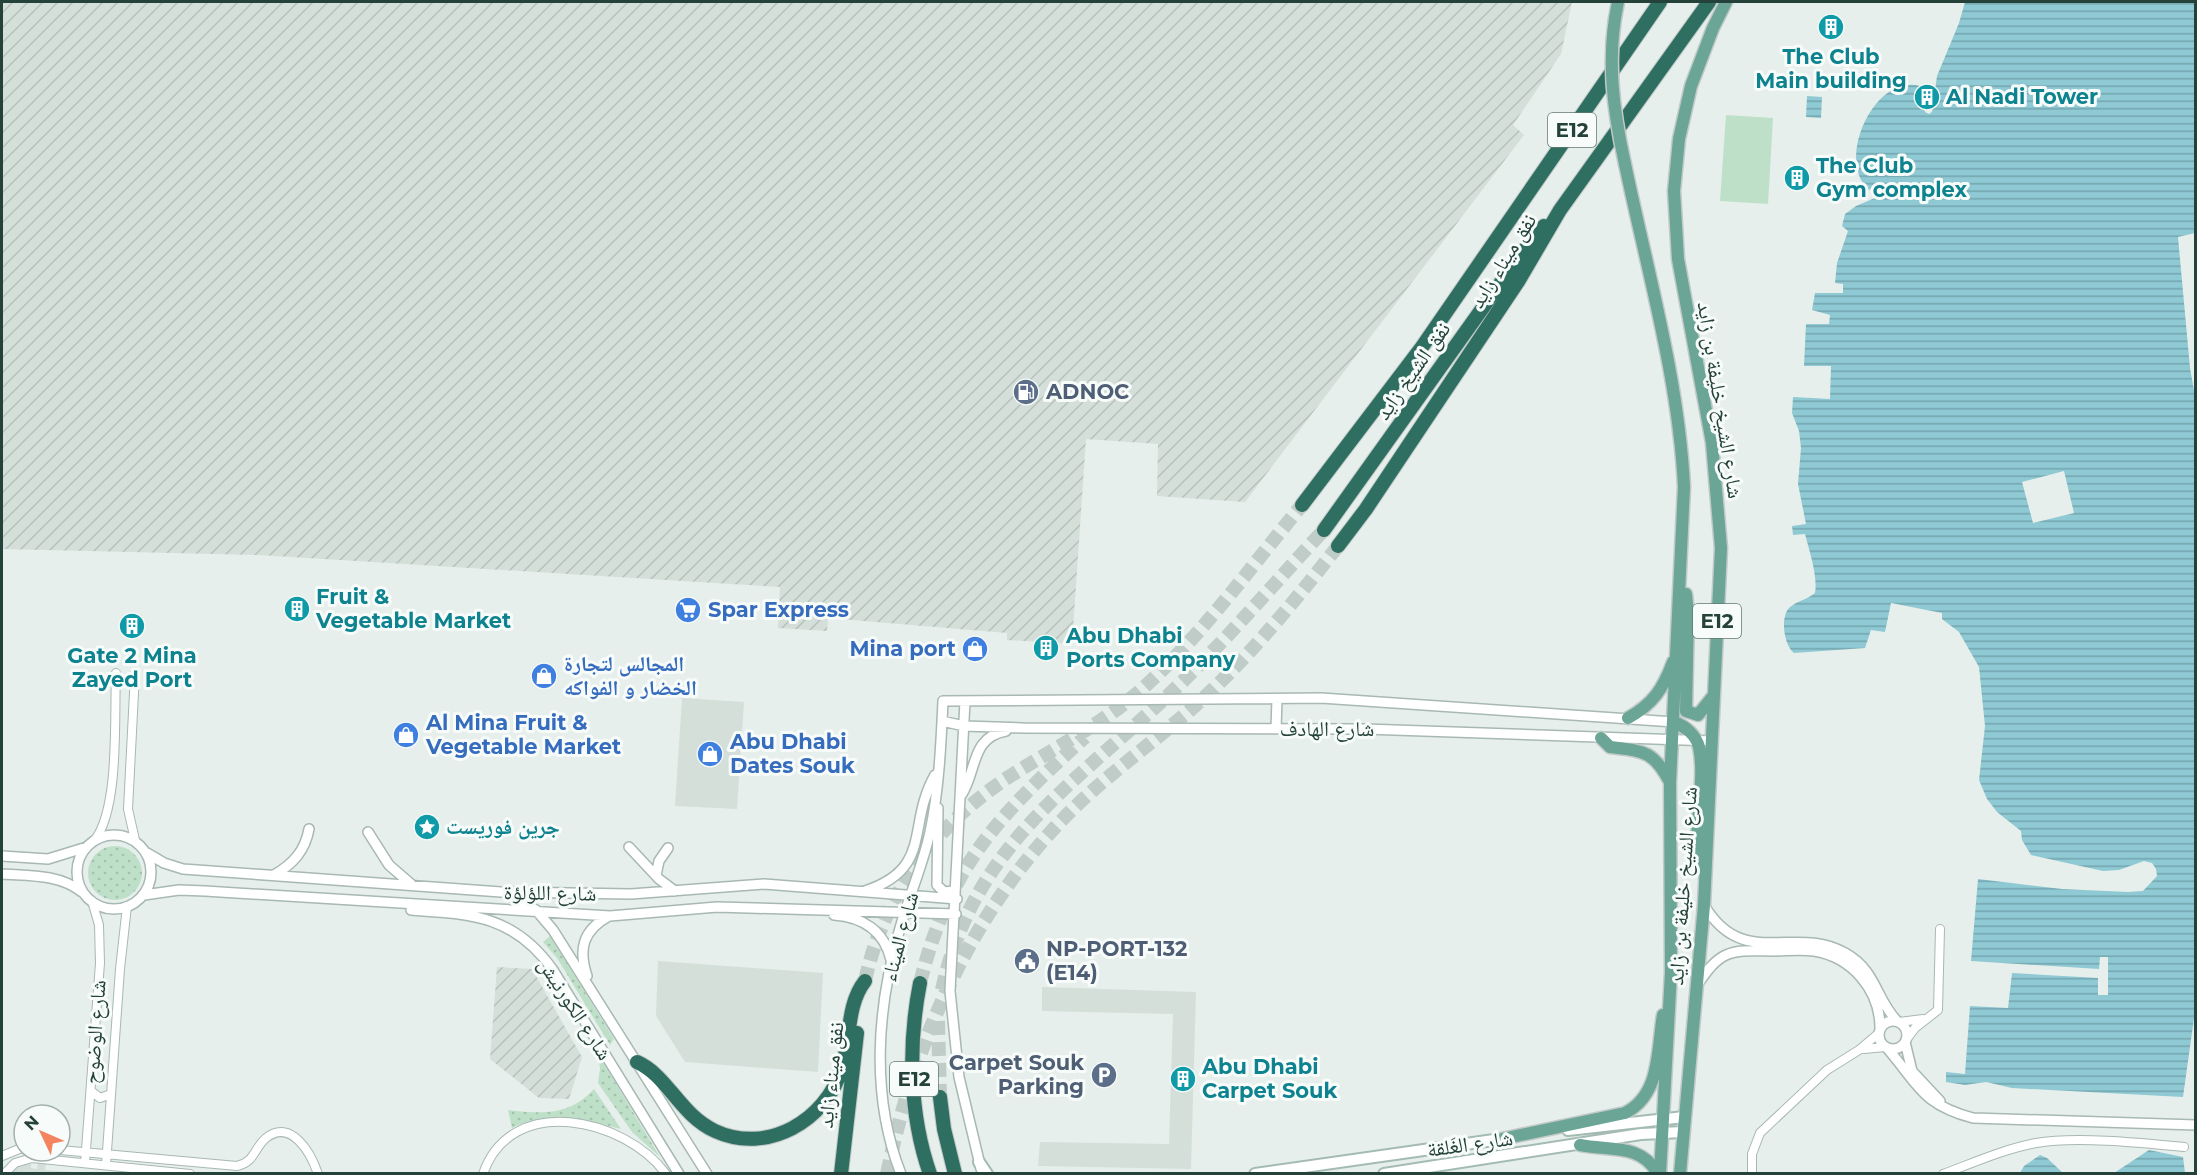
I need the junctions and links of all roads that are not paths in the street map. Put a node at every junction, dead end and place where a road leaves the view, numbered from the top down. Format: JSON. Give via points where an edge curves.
{"nodes":[{"id":1,"x":1618,"y":2,"type":"edge"},
{"id":2,"x":1660,"y":2,"type":"edge"},
{"id":3,"x":1709,"y":2,"type":"edge"},
{"id":4,"x":1726,"y":2,"type":"edge"},
{"id":5,"x":1560,"y":210,"type":"junction"},
{"id":6,"x":1302,"y":505,"type":"tunnel mouth"},
{"id":7,"x":1324,"y":530,"type":"tunnel mouth"},
{"id":8,"x":1338,"y":546,"type":"tunnel mouth"},
{"id":9,"x":1681,"y":582,"type":"junction"},
{"id":10,"x":1678,"y":650,"type":"junction"},
{"id":11,"x":116,"y":673,"type":"dead end"},
{"id":12,"x":135,"y":674,"type":"dead end"},
{"id":13,"x":1714,"y":695,"type":"junction"},
{"id":14,"x":1277,"y":699,"type":"junction"},
{"id":15,"x":943,"y":701,"type":"joint"},
{"id":16,"x":965,"y":701,"type":"junction"},
{"id":17,"x":1628,"y":718,"type":"junction"},
{"id":18,"x":942,"y":722,"type":"junction"},
{"id":19,"x":1674,"y":722,"type":"junction"},
{"id":20,"x":964,"y":726,"type":"junction"},
{"id":21,"x":1023,"y":728,"type":"junction"},
{"id":22,"x":1276,"y":729,"type":"junction"},
{"id":23,"x":1601,"y":738,"type":"junction"},
{"id":24,"x":1673,"y":740,"type":"junction"},
{"id":25,"x":1697,"y":741,"type":"junction"},
{"id":26,"x":1712,"y":741,"type":"junction"},
{"id":27,"x":938,"y":771,"type":"junction"},
{"id":28,"x":1671,"y":783,"type":"junction"},
{"id":29,"x":935,"y":794,"type":"junction"},
{"id":30,"x":961,"y":796,"type":"junction"},
{"id":31,"x":309,"y":829,"type":"dead end"},
{"id":32,"x":368,"y":832,"type":"dead end"},
{"id":33,"x":135,"y":840,"type":"junction"},
{"id":34,"x":91,"y":844,"type":"junction"},
{"id":35,"x":629,"y":847,"type":"dead end"},
{"id":36,"x":668,"y":848,"type":"dead end"},
{"id":37,"x":147,"y":853,"type":"junction"},
{"id":38,"x":2,"y":856,"type":"edge"},
{"id":39,"x":2,"y":874,"type":"edge"},
{"id":40,"x":273,"y":875,"type":"junction"},
{"id":41,"x":656,"y":875,"type":"junction"},
{"id":42,"x":1706,"y":876,"type":"junction"},
{"id":43,"x":411,"y":884,"type":"junction"},
{"id":44,"x":957,"y":884,"type":"junction"},
{"id":45,"x":675,"y":891,"type":"junction"},
{"id":46,"x":501,"y":892,"type":"junction"},
{"id":47,"x":861,"y":892,"type":"junction"},
{"id":48,"x":84,"y":893,"type":"junction"},
{"id":49,"x":144,"y":895,"type":"junction"},
{"id":50,"x":910,"y":896,"type":"junction"},
{"id":51,"x":316,"y":898,"type":"junction"},
{"id":52,"x":957,"y":899,"type":"junction"},
{"id":53,"x":92,"y":901,"type":"junction"},
{"id":54,"x":1704,"y":905,"type":"junction"},
{"id":55,"x":128,"y":906,"type":"junction"},
{"id":56,"x":818,"y":909,"type":"junction"},
{"id":57,"x":536,"y":910,"type":"junction"},
{"id":58,"x":905,"y":911,"type":"junction"},
{"id":59,"x":956,"y":914,"type":"junction"},
{"id":60,"x":610,"y":916,"type":"junction"},
{"id":61,"x":1940,"y":929,"type":"dead end"},
{"id":62,"x":891,"y":962,"type":"junction"},
{"id":63,"x":1671,"y":972,"type":"junction"},
{"id":64,"x":920,"y":983,"type":"tunnel mouth"},
{"id":65,"x":1695,"y":987,"type":"junction"},
{"id":66,"x":592,"y":990,"type":"junction"},
{"id":67,"x":1927,"y":1018,"type":"junction"},
{"id":68,"x":1898,"y":1022,"type":"junction"},
{"id":69,"x":1880,"y":1031,"type":"junction"},
{"id":70,"x":1906,"y":1041,"type":"junction"},
{"id":71,"x":1886,"y":1048,"type":"junction"},
{"id":72,"x":1859,"y":1050,"type":"junction"},
{"id":73,"x":637,"y":1062,"type":"junction"},
{"id":74,"x":91,"y":1091,"type":"junction"},
{"id":75,"x":111,"y":1094,"type":"junction"},
{"id":76,"x":940,"y":1097,"type":"tunnel mouth"},
{"id":77,"x":1962,"y":1115,"type":"junction"},
{"id":78,"x":1663,"y":1117,"type":"junction"},
{"id":79,"x":1684,"y":1117,"type":"junction"},
{"id":80,"x":2196,"y":1125,"type":"edge"},
{"id":81,"x":1663,"y":1132,"type":"junction"},
{"id":82,"x":1683,"y":1132,"type":"junction"},
{"id":83,"x":1502,"y":1139,"type":"junction"},
{"id":84,"x":1580,"y":1145,"type":"junction"},
{"id":85,"x":2184,"y":1147,"type":"dead end"},
{"id":86,"x":72,"y":1151,"type":"edge"},
{"id":87,"x":86,"y":1152,"type":"junction"},
{"id":88,"x":107,"y":1154,"type":"junction"},
{"id":89,"x":85,"y":1163,"type":"junction"},
{"id":90,"x":106,"y":1165,"type":"junction"},
{"id":91,"x":983,"y":1170,"type":"edge"},
{"id":92,"x":180,"y":1172,"type":"edge"},
{"id":93,"x":4,"y":1173,"type":"edge"},
{"id":94,"x":190,"y":1173,"type":"edge"},
{"id":95,"x":318,"y":1173,"type":"edge"},
{"id":96,"x":483,"y":1173,"type":"edge"},
{"id":97,"x":666,"y":1173,"type":"edge"},
{"id":98,"x":680,"y":1173,"type":"edge"},
{"id":99,"x":707,"y":1173,"type":"edge"},
{"id":100,"x":841,"y":1173,"type":"edge"},
{"id":101,"x":901,"y":1173,"type":"edge"},
{"id":102,"x":930,"y":1173,"type":"edge"},
{"id":103,"x":955,"y":1173,"type":"edge"},
{"id":104,"x":1255,"y":1173,"type":"edge"},
{"id":105,"x":1384,"y":1173,"type":"edge"},
{"id":106,"x":1659,"y":1173,"type":"edge"},
{"id":107,"x":1680,"y":1173,"type":"edge"},
{"id":108,"x":1752,"y":1173,"type":"edge"},
{"id":109,"x":1943,"y":1173,"type":"edge"}],
"edges":[{"from":1,"to":9,"type":"main road","name":"شارع الشيخ خليفة بن زايد","number":"E12","bridge":true,"via":[[1611,74],[1613,104],[1678,417],[1684,487]]},
{"from":2,"to":6,"type":"highway","name":"نفق ميناء زايد","number":"E12","via":[[1422,347]]},
{"from":3,"to":5,"type":"highway","name":"نفق ميناء زايد"},
{"from":4,"to":13,"type":"main road","name":"شارع الشيخ خليفة بن زايد","number":"E12","via":[[1691,86],[1679,139],[1674,191],[1677,259],[1708,416],[1718,510],[1721,567]]},
{"from":5,"to":7,"type":"highway","name":"نفق الشيخ زايد","via":[[1522,253]]},
{"from":5,"to":8,"type":"highway","name":"نفق ميناء زايد","via":[[1519,280]]},
{"from":9,"to":10,"type":"main road","name":"شارع الشيخ خليفة بن زايد","number":"E12"},
{"from":9,"to":13,"type":"main road","via":[[1688,614],[1686,711],[1698,715]]},
{"from":10,"to":17,"type":"main road","via":[[1661,691]]},
{"from":10,"to":19,"type":"main road","name":"شارع الشيخ خليفة بن زايد","number":"E12"},
{"from":11,"to":34,"type":"street","via":[[110,804],[105,825]]},
{"from":12,"to":33,"type":"street","via":[[128,809]]},
{"from":13,"to":26,"type":"main road","name":"شارع الشيخ خليفة بن زايد","number":"E12"},
{"from":14,"to":16,"type":"street","name":"شارع الهادف"},
{"from":14,"to":17,"type":"street","name":"شارع الهادف","via":[[1368,700]]},
{"from":14,"to":22,"type":"street"},
{"from":15,"to":16,"type":"street","name":"شارع الهادف"},
{"from":15,"to":18,"type":"street","name":"شارع الميناء"},
{"from":16,"to":20,"type":"street"},
{"from":17,"to":19,"type":"street","name":"شارع الهادف"},
{"from":18,"to":20,"type":"street","name":"شارع الهادف"},
{"from":18,"to":27,"type":"street","name":"شارع الميناء"},
{"from":19,"to":24,"type":"main road","name":"شارع الشيخ خليفة بن زايد","number":"E12"},
{"from":19,"to":25,"type":"main road","via":[[1688,729]]},
{"from":20,"to":21,"type":"street","name":"شارع الهادف"},
{"from":20,"to":30,"type":"street"},
{"from":21,"to":22,"type":"street","name":"شارع الهادف"},
{"from":21,"to":30,"type":"street","via":[[994,734],[982,744]]},
{"from":22,"to":23,"type":"street","name":"شارع الهادف","via":[[1443,730]]},
{"from":23,"to":24,"type":"street","name":"شارع الهادف"},
{"from":23,"to":28,"type":"main road","via":[[1610,747],[1638,750],[1651,756]]},
{"from":24,"to":25,"type":"street","name":"شارع الهادف"},
{"from":24,"to":28,"type":"main road","name":"شارع الشيخ خليفة بن زايد","number":"E12"},
{"from":25,"to":26,"type":"street","name":"شارع الهادف"},
{"from":25,"to":42,"type":"main road","via":[[1697,842]]},
{"from":26,"to":42,"type":"main road","name":"شارع الشيخ خليفة بن زايد","number":"E12"},
{"from":27,"to":29,"type":"street","name":"شارع الميناء"},
{"from":27,"to":47,"type":"street","via":[[927,791],[913,853],[906,865],[891,880]]},
{"from":28,"to":63,"type":"main road","name":"شارع الشيخ خليفة بن زايد","number":"E12"},
{"from":29,"to":44,"type":"street","via":[[939,830],[936,885],[947,892]]},
{"from":29,"to":50,"type":"street","name":"شارع الميناء","via":[[930,832]]},
{"from":30,"to":44,"type":"street"},
{"from":31,"to":40,"type":"street","via":[[298,857]]},
{"from":32,"to":43,"type":"street","via":[[389,865]]},
{"from":33,"to":34,"type":"street","via":[[115,835]]},
{"from":33,"to":37,"type":"street"},
{"from":34,"to":38,"type":"street","via":[[48,859]]},
{"from":34,"to":48,"type":"street","via":[[78,865],[77,875]]},
{"from":35,"to":41,"type":"street"},
{"from":36,"to":41,"type":"street"},
{"from":37,"to":40,"type":"street","name":"شارع اللؤلؤة","via":[[183,869]]},
{"from":37,"to":49,"type":"street","via":[[152,874]]},
{"from":39,"to":48,"type":"street","via":[[47,877]]},
{"from":40,"to":43,"type":"street","name":"شارع اللؤلؤة"},
{"from":41,"to":45,"type":"street"},
{"from":42,"to":54,"type":"main road","name":"شارع الشيخ خليفة بن زايد","number":"E12"},
{"from":43,"to":46,"type":"street","name":"شارع اللؤلؤة"},
{"from":44,"to":52,"type":"street"},
{"from":45,"to":46,"type":"street","name":"شارع اللؤلؤة"},
{"from":45,"to":47,"type":"street","name":"شارع اللؤلؤة","via":[[764,884]]},
{"from":46,"to":57,"type":"street","name":"شارع الكورنيش"},
{"from":47,"to":50,"type":"street","name":"شارع اللؤلؤة"},
{"from":48,"to":53,"type":"street"},
{"from":49,"to":51,"type":"street","name":"شارع اللؤلؤة","via":[[179,890]]},
{"from":49,"to":55,"type":"street"},
{"from":50,"to":52,"type":"street","name":"شارع اللؤلؤة"},
{"from":50,"to":58,"type":"street","name":"شارع الميناء"},
{"from":51,"to":57,"type":"street","name":"شارع اللؤلؤة"},
{"from":51,"to":98,"type":"street","name":"شارع الكورنيش","via":[[340,905],[475,915],[521,936],[553,970]]},
{"from":52,"to":59,"type":"street"},
{"from":53,"to":55,"type":"street","via":[[109,909]]},
{"from":53,"to":74,"type":"street","name":"شارع الوضوح","via":[[99,925],[100,963]]},
{"from":54,"to":65,"type":"main road","name":"شارع الشيخ خليفة بن زايد","number":"E12"},
{"from":54,"to":68,"type":"street","via":[[1721,926],[1744,940],[1762,944],[1815,943],[1848,954],[1871,976]]},
{"from":55,"to":75,"type":"street","name":"شارع الوضوح"},
{"from":56,"to":58,"type":"street","name":"شارع اللؤلؤة"},
{"from":56,"to":60,"type":"street","name":"شارع اللؤلؤة","via":[[717,907]]},
{"from":56,"to":62,"type":"street","via":[[854,918],[873,929],[885,942]]},
{"from":57,"to":60,"type":"street","name":"شارع اللؤلؤة"},
{"from":57,"to":66,"type":"street","name":"شارع الكورنيش"},
{"from":58,"to":59,"type":"street","name":"شارع اللؤلؤة"},
{"from":58,"to":62,"type":"street","name":"شارع الميناء"},
{"from":59,"to":91,"type":"street","via":[[950,991],[952,1029],[959,1077]]},
{"from":60,"to":66,"type":"street","via":[[593,926],[584,941],[582,956]]},
{"from":61,"to":67,"type":"street","via":[[1939,1007]]},
{"from":62,"to":101,"type":"street","name":"شارع الميناء","via":[[883,1009],[880,1069],[888,1129]]},
{"from":63,"to":78,"type":"main road","name":"شارع الشيخ خليفة بن زايد","number":"E12"},
{"from":63,"to":83,"type":"main road","via":[[1654,1077],[1639,1104],[1625,1113]]},
{"from":64,"to":102,"type":"highway","number":"E12","via":[[913,1042],[914,1093]]},
{"from":65,"to":69,"type":"street","via":[[1715,962],[1731,953],[1823,953],[1849,966],[1863,980],[1876,1001]]},
{"from":65,"to":79,"type":"main road","name":"شارع الشيخ خليفة بن زايد","number":"E12"},
{"from":66,"to":73,"type":"street","name":"شارع الكورنيش"},
{"from":67,"to":68,"type":"street"},
{"from":67,"to":70,"type":"street"},
{"from":68,"to":69,"type":"street","via":[[1887,1022]]},
{"from":68,"to":70,"type":"street","via":[[1906,1029]]},
{"from":69,"to":71,"type":"street"},
{"from":69,"to":72,"type":"street"},
{"from":70,"to":71,"type":"street","via":[[1895,1049]]},
{"from":70,"to":77,"type":"street","via":[[1908,1060],[1917,1078],[1940,1101]]},
{"from":71,"to":72,"type":"street"},
{"from":71,"to":77,"type":"street","via":[[1926,1097]]},
{"from":72,"to":108,"type":"street","via":[[1827,1070],[1761,1133],[1752,1154]]},
{"from":73,"to":99,"type":"street","name":"شارع الكورنيش"},
{"from":73,"to":100,"type":"highway","name":"نفق ميناء زايد","via":[[654,1073],[683,1108],[707,1127],[742,1138],[781,1134],[809,1117],[835,1085],[844,1059],[854,1000],[865,981]]},
{"from":74,"to":75,"type":"street","via":[[100,1098]]},
{"from":74,"to":87,"type":"street","name":"شارع الوضوح"},
{"from":75,"to":88,"type":"street","name":"شارع الوضوح"},
{"from":76,"to":103,"type":"highway","number":"E12"},
{"from":77,"to":80,"type":"street","via":[[1994,1120]]},
{"from":78,"to":79,"type":"main road","name":"شارع الغَلقة"},
{"from":78,"to":81,"type":"main road","name":"شارع الشيخ خليفة بن زايد","number":"E12"},
{"from":78,"to":83,"type":"main road","name":"شارع الغَلقة"},
{"from":79,"to":82,"type":"main road","name":"شارع الشيخ خليفة بن زايد","number":"E12"},
{"from":81,"to":82,"type":"main road","name":"شارع الغَلقة"},
{"from":81,"to":84,"type":"main road","name":"شارع الغَلقة"},
{"from":81,"to":106,"type":"main road","name":"شارع الشيخ خليفة بن زايد","number":"E12"},
{"from":82,"to":107,"type":"main road","name":"شارع الشيخ خليفة بن زايد","number":"E12"},
{"from":83,"to":104,"type":"main road","name":"شارع الغَلقة"},
{"from":84,"to":105,"type":"main road","name":"شارع الغَلقة"},
{"from":84,"to":106,"type":"main road","via":[[1633,1151]]},
{"from":85,"to":109,"type":"street","via":[[2046,1142],[2025,1145]]},
{"from":86,"to":87,"type":"street"},
{"from":87,"to":88,"type":"street"},
{"from":87,"to":89,"type":"street","name":"شارع الوضوح"},
{"from":88,"to":90,"type":"street","name":"شارع الوضوح"},
{"from":88,"to":95,"type":"street","via":[[242,1165],[253,1158],[268,1137],[283,1132],[298,1138]]},
{"from":89,"to":90,"type":"street"},
{"from":89,"to":93,"type":"street","via":[[32,1158],[15,1163]]},
{"from":90,"to":92,"type":"street"},
{"from":92,"to":94,"type":"street"},
{"from":96,"to":97,"type":"street","via":[[491,1155],[507,1137],[542,1124],[585,1124],[630,1140]]}]}
